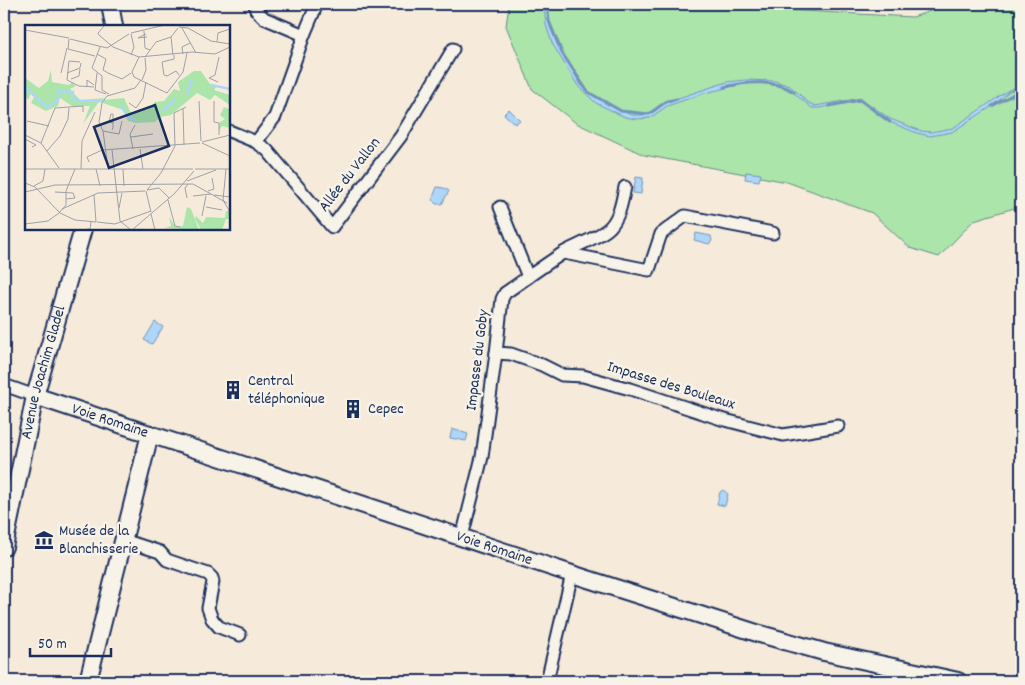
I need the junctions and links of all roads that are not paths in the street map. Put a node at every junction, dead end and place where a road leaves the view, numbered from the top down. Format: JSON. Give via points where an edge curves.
{"nodes":[{"id":1,"x":110,"y":4,"type":"edge"},
{"id":2,"x":255,"y":4,"type":"edge"},
{"id":3,"x":317,"y":4,"type":"edge"},
{"id":4,"x":114,"y":25,"type":"edge"},
{"id":5,"x":304,"y":35,"type":"junction"},
{"id":6,"x":453,"y":49,"type":"dead end"},
{"id":7,"x":230,"y":131,"type":"edge"},
{"id":8,"x":256,"y":142,"type":"junction"},
{"id":9,"x":624,"y":187,"type":"dead end"},
{"id":10,"x":500,"y":207,"type":"dead end"},
{"id":11,"x":84,"y":230,"type":"edge"},
{"id":12,"x":773,"y":233,"type":"dead end"},
{"id":13,"x":564,"y":253,"type":"junction"},
{"id":14,"x":528,"y":278,"type":"junction"},
{"id":15,"x":496,"y":353,"type":"junction"},
{"id":16,"x":4,"y":385,"type":"edge"},
{"id":17,"x":36,"y":396,"type":"junction"},
{"id":18,"x":838,"y":426,"type":"dead end"},
{"id":19,"x":150,"y":434,"type":"junction"},
{"id":20,"x":462,"y":537,"type":"junction"},
{"id":21,"x":123,"y":540,"type":"junction"},
{"id":22,"x":4,"y":547,"type":"edge"},
{"id":23,"x":572,"y":574,"type":"junction"},
{"id":24,"x":240,"y":634,"type":"dead end"},
{"id":25,"x":88,"y":681,"type":"edge"},
{"id":26,"x":547,"y":681,"type":"edge"},
{"id":27,"x":958,"y":681,"type":"edge"}],
"edges":[{"from":1,"to":4,"type":"street"},
{"from":2,"to":5,"type":"street","via":[[264,18]]},
{"from":3,"to":5,"type":"street"},
{"from":5,"to":8,"type":"street","via":[[275,118]]},
{"from":6,"to":8,"type":"street","name":"Allée du Vallon","via":[[401,136],[332,227],[267,150]]},
{"from":7,"to":8,"type":"street","name":"Allée du Vallon"},
{"from":9,"to":13,"type":"street","name":"Impasse du Goby","via":[[617,218],[609,228]]},
{"from":10,"to":14,"type":"street"},
{"from":11,"to":17,"type":"street","name":"Avenue Joachim Gladel"},
{"from":12,"to":13,"type":"street","via":[[685,216],[661,234],[649,270]]},
{"from":13,"to":14,"type":"street","name":"Impasse du Goby"},
{"from":14,"to":15,"type":"street","name":"Impasse du Goby","via":[[505,293],[502,299]]},
{"from":15,"to":18,"type":"street","name":"Impasse des Bouleaux","via":[[510,354],[562,374],[621,386],[721,419],[783,435]]},
{"from":15,"to":20,"type":"street","name":"Impasse du Goby","via":[[482,457]]},
{"from":16,"to":17,"type":"street"},
{"from":17,"to":19,"type":"street","name":"Voie Romaine"},
{"from":17,"to":22,"type":"street","name":"Avenue Joachim Gladel"},
{"from":19,"to":20,"type":"street","name":"Voie Romaine"},
{"from":19,"to":21,"type":"street"},
{"from":20,"to":23,"type":"street","name":"Voie Romaine"},
{"from":21,"to":24,"type":"street","via":[[160,552],[167,560],[208,574],[214,582],[208,608],[212,619],[219,627]]},
{"from":21,"to":25,"type":"street"},
{"from":23,"to":26,"type":"street"},
{"from":23,"to":27,"type":"street","name":"Voie Romaine","via":[[824,652]]}]}
